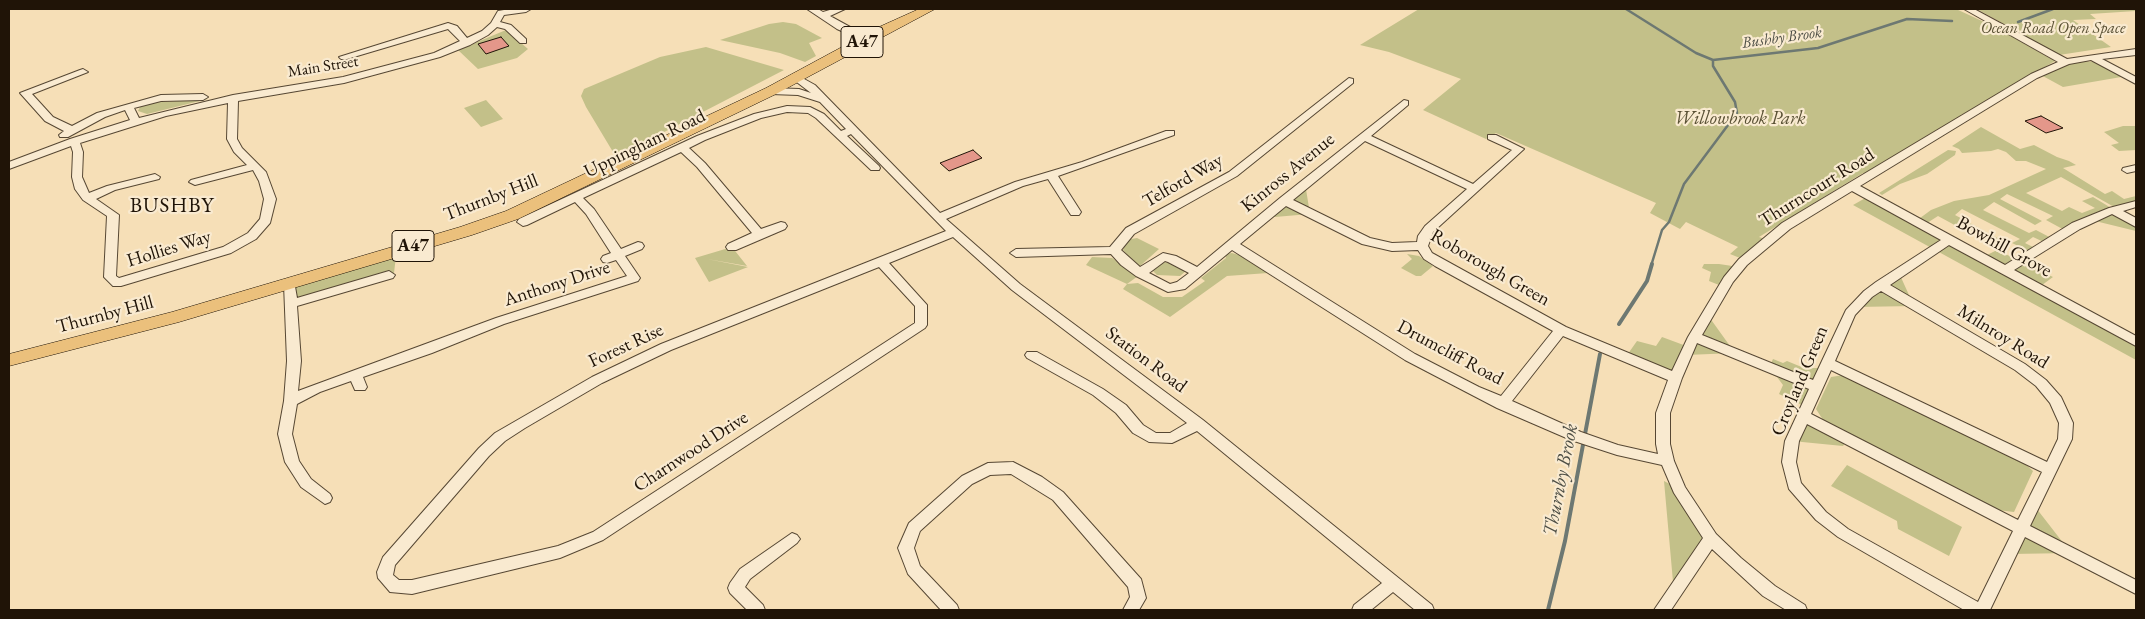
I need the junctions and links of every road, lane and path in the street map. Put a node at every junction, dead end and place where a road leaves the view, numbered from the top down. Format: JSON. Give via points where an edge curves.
{"nodes":[{"id":1,"x":526,"y":9,"type":"edge"},
{"id":2,"x":812,"y":9,"type":"edge"},
{"id":3,"x":841,"y":9,"type":"edge"},
{"id":4,"x":930,"y":9,"type":"edge"},
{"id":5,"x":1968,"y":9,"type":"edge"},
{"id":6,"x":500,"y":11,"type":"edge"},
{"id":7,"x":822,"y":16,"type":"junction"},
{"id":8,"x":495,"y":24,"type":"junction"},
{"id":9,"x":866,"y":40,"type":"junction"},
{"id":10,"x":523,"y":41,"type":"dead end"},
{"id":11,"x":467,"y":43,"type":"junction"},
{"id":12,"x":2136,"y":52,"type":"edge"},
{"id":13,"x":2092,"y":56,"type":"junction"},
{"id":14,"x":344,"y":57,"type":"dead end"},
{"id":15,"x":2066,"y":62,"type":"junction"},
{"id":16,"x":83,"y":72,"type":"dead end"},
{"id":17,"x":797,"y":78,"type":"junction"},
{"id":18,"x":1349,"y":81,"type":"dead end"},
{"id":19,"x":2136,"y":81,"type":"edge"},
{"id":20,"x":771,"y":91,"type":"junction"},
{"id":21,"x":202,"y":97,"type":"dead end"},
{"id":22,"x":233,"y":98,"type":"junction"},
{"id":23,"x":825,"y":102,"type":"junction"},
{"id":24,"x":1404,"y":104,"type":"dead end"},
{"id":25,"x":128,"y":106,"type":"junction"},
{"id":26,"x":787,"y":109,"type":"joint"},
{"id":27,"x":135,"y":121,"type":"junction"},
{"id":28,"x":846,"y":133,"type":"junction"},
{"id":29,"x":70,"y":136,"type":"junction"},
{"id":30,"x":1363,"y":136,"type":"junction"},
{"id":31,"x":1492,"y":137,"type":"dead end"},
{"id":32,"x":1166,"y":138,"type":"dead end"},
{"id":33,"x":682,"y":147,"type":"junction"},
{"id":34,"x":9,"y":166,"type":"edge"},
{"id":35,"x":256,"y":166,"type":"junction"},
{"id":36,"x":875,"y":168,"type":"dead end"},
{"id":37,"x":1051,"y":174,"type":"junction"},
{"id":38,"x":155,"y":177,"type":"dead end"},
{"id":39,"x":195,"y":182,"type":"dead end"},
{"id":40,"x":1852,"y":187,"type":"junction"},
{"id":41,"x":1475,"y":189,"type":"junction"},
{"id":42,"x":87,"y":198,"type":"junction"},
{"id":43,"x":577,"y":198,"type":"junction"},
{"id":44,"x":1084,"y":200,"type":"dead end"},
{"id":45,"x":1284,"y":200,"type":"junction"},
{"id":46,"x":556,"y":201,"type":"junction"},
{"id":47,"x":2136,"y":204,"type":"edge"},
{"id":48,"x":2113,"y":210,"type":"junction"},
{"id":49,"x":938,"y":218,"type":"junction"},
{"id":50,"x":523,"y":222,"type":"dead end"},
{"id":51,"x":2136,"y":223,"type":"edge"},
{"id":52,"x":781,"y":226,"type":"dead end"},
{"id":53,"x":953,"y":233,"type":"junction"},
{"id":54,"x":759,"y":234,"type":"junction"},
{"id":55,"x":1950,"y":239,"type":"junction"},
{"id":56,"x":1231,"y":244,"type":"junction"},
{"id":57,"x":638,"y":246,"type":"dead end"},
{"id":58,"x":1422,"y":246,"type":"junction"},
{"id":59,"x":732,"y":247,"type":"dead end"},
{"id":60,"x":1114,"y":250,"type":"junction"},
{"id":61,"x":1016,"y":253,"type":"dead end"},
{"id":62,"x":613,"y":256,"type":"junction"},
{"id":63,"x":882,"y":262,"type":"junction"},
{"id":64,"x":2006,"y":270,"type":"junction"},
{"id":65,"x":1196,"y":272,"type":"junction"},
{"id":66,"x":1140,"y":273,"type":"junction"},
{"id":67,"x":390,"y":275,"type":"dead end"},
{"id":68,"x":290,"y":284,"type":"junction"},
{"id":69,"x":1880,"y":285,"type":"junction"},
{"id":70,"x":291,"y":304,"type":"junction"},
{"id":71,"x":1561,"y":330,"type":"junction"},
{"id":72,"x":1694,"y":337,"type":"junction"},
{"id":73,"x":2136,"y":342,"type":"edge"},
{"id":74,"x":1032,"y":354,"type":"dead end"},
{"id":75,"x":9,"y":360,"type":"edge"},
{"id":76,"x":1828,"y":363,"type":"junction"},
{"id":77,"x":1675,"y":378,"type":"junction"},
{"id":78,"x":1816,"y":386,"type":"junction"},
{"id":79,"x":291,"y":400,"type":"junction"},
{"id":80,"x":1502,"y":404,"type":"junction"},
{"id":81,"x":1805,"y":416,"type":"junction"},
{"id":82,"x":1198,"y":424,"type":"junction"},
{"id":83,"x":1667,"y":461,"type":"junction"},
{"id":84,"x":2049,"y":469,"type":"junction"},
{"id":85,"x":325,"y":498,"type":"dead end"},
{"id":86,"x":2022,"y":528,"type":"junction"},
{"id":87,"x":1711,"y":538,"type":"junction"},
{"id":88,"x":792,"y":539,"type":"dead end"},
{"id":89,"x":390,"y":584,"type":"joint"},
{"id":90,"x":1392,"y":584,"type":"junction"},
{"id":91,"x":2136,"y":587,"type":"edge"},
{"id":92,"x":757,"y":610,"type":"edge"},
{"id":93,"x":951,"y":610,"type":"edge"},
{"id":94,"x":1130,"y":610,"type":"edge"},
{"id":95,"x":1360,"y":610,"type":"edge"},
{"id":96,"x":1426,"y":610,"type":"edge"},
{"id":97,"x":1662,"y":610,"type":"edge"},
{"id":98,"x":1799,"y":610,"type":"edge"},
{"id":99,"x":1980,"y":610,"type":"edge"}],
"edges":[{"from":1,"to":6,"type":"street"},
{"from":2,"to":7,"type":"street"},
{"from":3,"to":7,"type":"street"},
{"from":4,"to":9,"type":"highway","name":"Thurnby Hill","number":"A47"},
{"from":5,"to":15,"type":"street"},
{"from":6,"to":8,"type":"street","name":"Main Street"},
{"from":7,"to":9,"type":"street"},
{"from":8,"to":10,"type":"street","via":[[508,27]]},
{"from":8,"to":11,"type":"street","name":"Main Street"},
{"from":9,"to":17,"type":"highway","name":"Thurnby Hill","number":"A47"},
{"from":11,"to":14,"type":"street","via":[[454,28],[448,26]]},
{"from":11,"to":22,"type":"street","name":"Main Street","via":[[361,77]]},
{"from":12,"to":13,"type":"street","name":"Thurncourt Road"},
{"from":13,"to":15,"type":"street","name":"Thurncourt Road"},
{"from":13,"to":19,"type":"street"},
{"from":15,"to":40,"type":"street","name":"Thurncourt Road","via":[[2034,76]]},
{"from":16,"to":29,"type":"street","via":[[25,93]]},
{"from":17,"to":20,"type":"highway","name":"Thurnby Hill","number":"A47"},
{"from":17,"to":23,"type":"street","name":"Station Road"},
{"from":18,"to":60,"type":"street","name":"Telford Way","via":[[1233,174],[1130,231]]},
{"from":20,"to":23,"type":"street","name":"Station Road","via":[[800,92]]},
{"from":20,"to":46,"type":"highway","name":"Thurnby Hill","number":"A47"},
{"from":21,"to":25,"type":"street","via":[[161,98]]},
{"from":22,"to":27,"type":"street","name":"Main Street"},
{"from":22,"to":35,"type":"street","name":"Hollies Way","via":[[232,139],[238,150]]},
{"from":23,"to":28,"type":"street","name":"Station Road"},
{"from":24,"to":30,"type":"street","name":"Kinross Avenue"},
{"from":25,"to":27,"type":"street"},
{"from":25,"to":29,"type":"street","via":[[101,115]]},
{"from":26,"to":28,"type":"street","name":"Station Road","via":[[810,110]]},
{"from":26,"to":33,"type":"street","name":"Uppingham Road","via":[[722,128]]},
{"from":27,"to":29,"type":"street","name":"Main Street"},
{"from":28,"to":36,"type":"street","name":"Station Road"},
{"from":28,"to":49,"type":"street","name":"Station Road"},
{"from":29,"to":34,"type":"street","name":"Main Street"},
{"from":29,"to":42,"type":"street","via":[[78,152],[77,177]]},
{"from":30,"to":41,"type":"street"},
{"from":30,"to":45,"type":"street","name":"Kinross Avenue"},
{"from":31,"to":41,"type":"street","via":[[1519,149]]},
{"from":32,"to":37,"type":"street"},
{"from":33,"to":43,"type":"street","name":"Uppingham Road"},
{"from":33,"to":54,"type":"street"},
{"from":35,"to":39,"type":"street"},
{"from":35,"to":42,"type":"street","name":"Hollies Way","via":[[268,190],[269,212],[252,236],[210,256],[117,283],[110,277],[114,215]]},
{"from":37,"to":44,"type":"street","via":[[1073,207]]},
{"from":37,"to":49,"type":"street"},
{"from":38,"to":42,"type":"street","via":[[110,188]]},
{"from":40,"to":55,"type":"street","name":"Bowhill Grove"},
{"from":40,"to":72,"type":"street","name":"Thurncourt Road","via":[[1786,226],[1743,262],[1728,280]]},
{"from":41,"to":58,"type":"street","via":[[1429,228]]},
{"from":43,"to":46,"type":"street","name":"Uppingham Road"},
{"from":43,"to":62,"type":"street","name":"Anthony Drive","via":[[590,212]]},
{"from":45,"to":56,"type":"street","name":"Kinross Avenue"},
{"from":45,"to":58,"type":"street","name":"Roborough Green","via":[[1366,241],[1392,247]]},
{"from":46,"to":50,"type":"street","name":"Uppingham Road"},
{"from":46,"to":68,"type":"highway","name":"Thurnby Hill","number":"A47"},
{"from":47,"to":48,"type":"street"},
{"from":48,"to":51,"type":"street"},
{"from":48,"to":64,"type":"street","via":[[2076,226]]},
{"from":49,"to":53,"type":"street","name":"Station Road"},
{"from":52,"to":54,"type":"street"},
{"from":53,"to":63,"type":"street","name":"Forest Rise"},
{"from":53,"to":82,"type":"street","name":"Station Road","via":[[1016,287]]},
{"from":54,"to":59,"type":"street"},
{"from":55,"to":64,"type":"street","name":"Bowhill Grove"},
{"from":55,"to":69,"type":"street","name":"Croyland Green"},
{"from":56,"to":65,"type":"street","name":"Kinross Avenue"},
{"from":56,"to":80,"type":"street","name":"Drumcliff Road","via":[[1410,357]]},
{"from":57,"to":62,"type":"street"},
{"from":58,"to":71,"type":"street","name":"Roborough Green","via":[[1428,256],[1439,263]]},
{"from":60,"to":61,"type":"street","via":[[1078,258]]},
{"from":60,"to":66,"type":"street","name":"Kinross Avenue"},
{"from":62,"to":79,"type":"street","name":"Anthony Drive","via":[[634,278],[500,321],[358,381],[316,388]]},
{"from":63,"to":89,"type":"street","name":"Forest Rise","via":[[637,360],[500,437],[388,562],[385,572]]},
{"from":63,"to":89,"type":"street","name":"Charnwood Drive","via":[[921,305],[921,325],[908,335],[579,546],[412,587]]},
{"from":64,"to":73,"type":"street","name":"Bowhill Grove"},
{"from":65,"to":66,"type":"street","via":[[1163,257]]},
{"from":65,"to":66,"type":"street","name":"Kinross Avenue","via":[[1172,289]]},
{"from":67,"to":70,"type":"street"},
{"from":68,"to":70,"type":"street"},
{"from":68,"to":75,"type":"highway","name":"Thurnby Hill","number":"A47"},
{"from":69,"to":76,"type":"street","name":"Croyland Green","via":[[1850,313]]},
{"from":69,"to":84,"type":"street","name":"Milnroy Road","via":[[2041,383],[2056,401],[2066,424],[2065,440]]},
{"from":70,"to":79,"type":"street","via":[[294,360]]},
{"from":71,"to":77,"type":"street","name":"Roborough Green"},
{"from":71,"to":80,"type":"street"},
{"from":72,"to":77,"type":"street","name":"Thurncourt Road"},
{"from":72,"to":78,"type":"street"},
{"from":74,"to":82,"type":"street","via":[[1098,392],[1122,409],[1138,429],[1154,438],[1172,438]]},
{"from":76,"to":78,"type":"street","name":"Croyland Green"},
{"from":76,"to":84,"type":"street"},
{"from":77,"to":83,"type":"street","name":"Thurncourt Road","via":[[1662,426]]},
{"from":78,"to":81,"type":"street","name":"Croyland Green"},
{"from":79,"to":85,"type":"street","via":[[285,434],[292,462],[306,483]]},
{"from":80,"to":83,"type":"street","name":"Drumcliff Road","via":[[1576,436]]},
{"from":81,"to":86,"type":"street"},
{"from":81,"to":99,"type":"street","name":"Croyland Green","via":[[1792,441],[1789,462],[1794,485],[1805,501],[1843,533]]},
{"from":82,"to":90,"type":"street","name":"Station Road"},
{"from":83,"to":87,"type":"street","name":"Thurncourt Road","via":[[1679,489]]},
{"from":84,"to":86,"type":"street","name":"Milnroy Road"},
{"from":86,"to":91,"type":"street"},
{"from":86,"to":99,"type":"street","name":"Milnroy Road"},
{"from":87,"to":97,"type":"street"},
{"from":87,"to":98,"type":"street","name":"Thurncourt Road","via":[[1769,591]]},
{"from":88,"to":92,"type":"street","via":[[745,574],[736,588]]},
{"from":90,"to":95,"type":"street"},
{"from":90,"to":96,"type":"street","name":"Station Road"},
{"from":93,"to":94,"type":"street","via":[[913,569],[906,548],[914,527],[967,480],[988,469],[1013,468],[1058,496],[1135,584],[1138,598]]}]}
